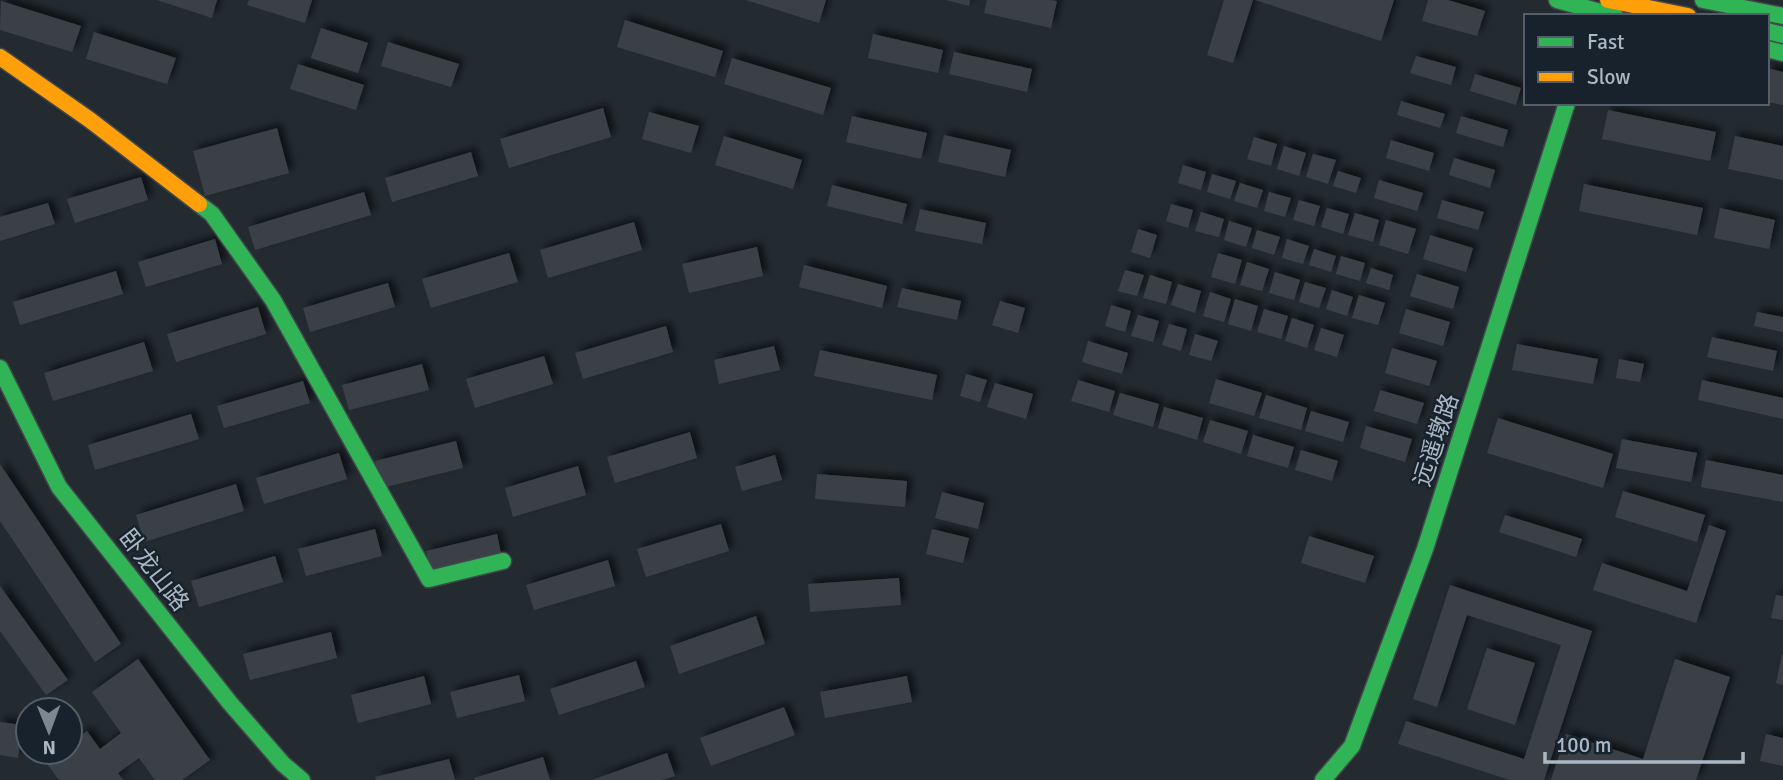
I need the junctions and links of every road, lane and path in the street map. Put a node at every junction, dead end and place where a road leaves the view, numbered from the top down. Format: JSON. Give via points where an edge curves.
{"nodes":[{"id":1,"x":1557,"y":0,"type":"edge"},
{"id":2,"x":1703,"y":0,"type":"edge"},
{"id":3,"x":1600,"y":7,"type":"edge"},
{"id":4,"x":1668,"y":14,"type":"edge"},
{"id":5,"x":1783,"y":16,"type":"edge"},
{"id":6,"x":0,"y":57,"type":"edge"},
{"id":7,"x":1566,"y":105,"type":"edge"},
{"id":8,"x":0,"y":368,"type":"edge"},
{"id":9,"x":503,"y":561,"type":"dead end"},
{"id":10,"x":302,"y":780,"type":"edge"},
{"id":11,"x":1324,"y":780,"type":"edge"}],
"edges":[{"from":1,"to":3,"type":"street"},
{"from":2,"to":5,"type":"street"},
{"from":3,"to":4,"type":"street"},
{"from":6,"to":9,"type":"street","via":[[212,214],[273,300],[429,579]]},
{"from":7,"to":11,"type":"street","name":"远遥墩路","via":[[1425,550],[1352,746]]},
{"from":8,"to":10,"type":"street","name":"卧龙山路","via":[[59,487],[230,703],[283,765]]}]}
